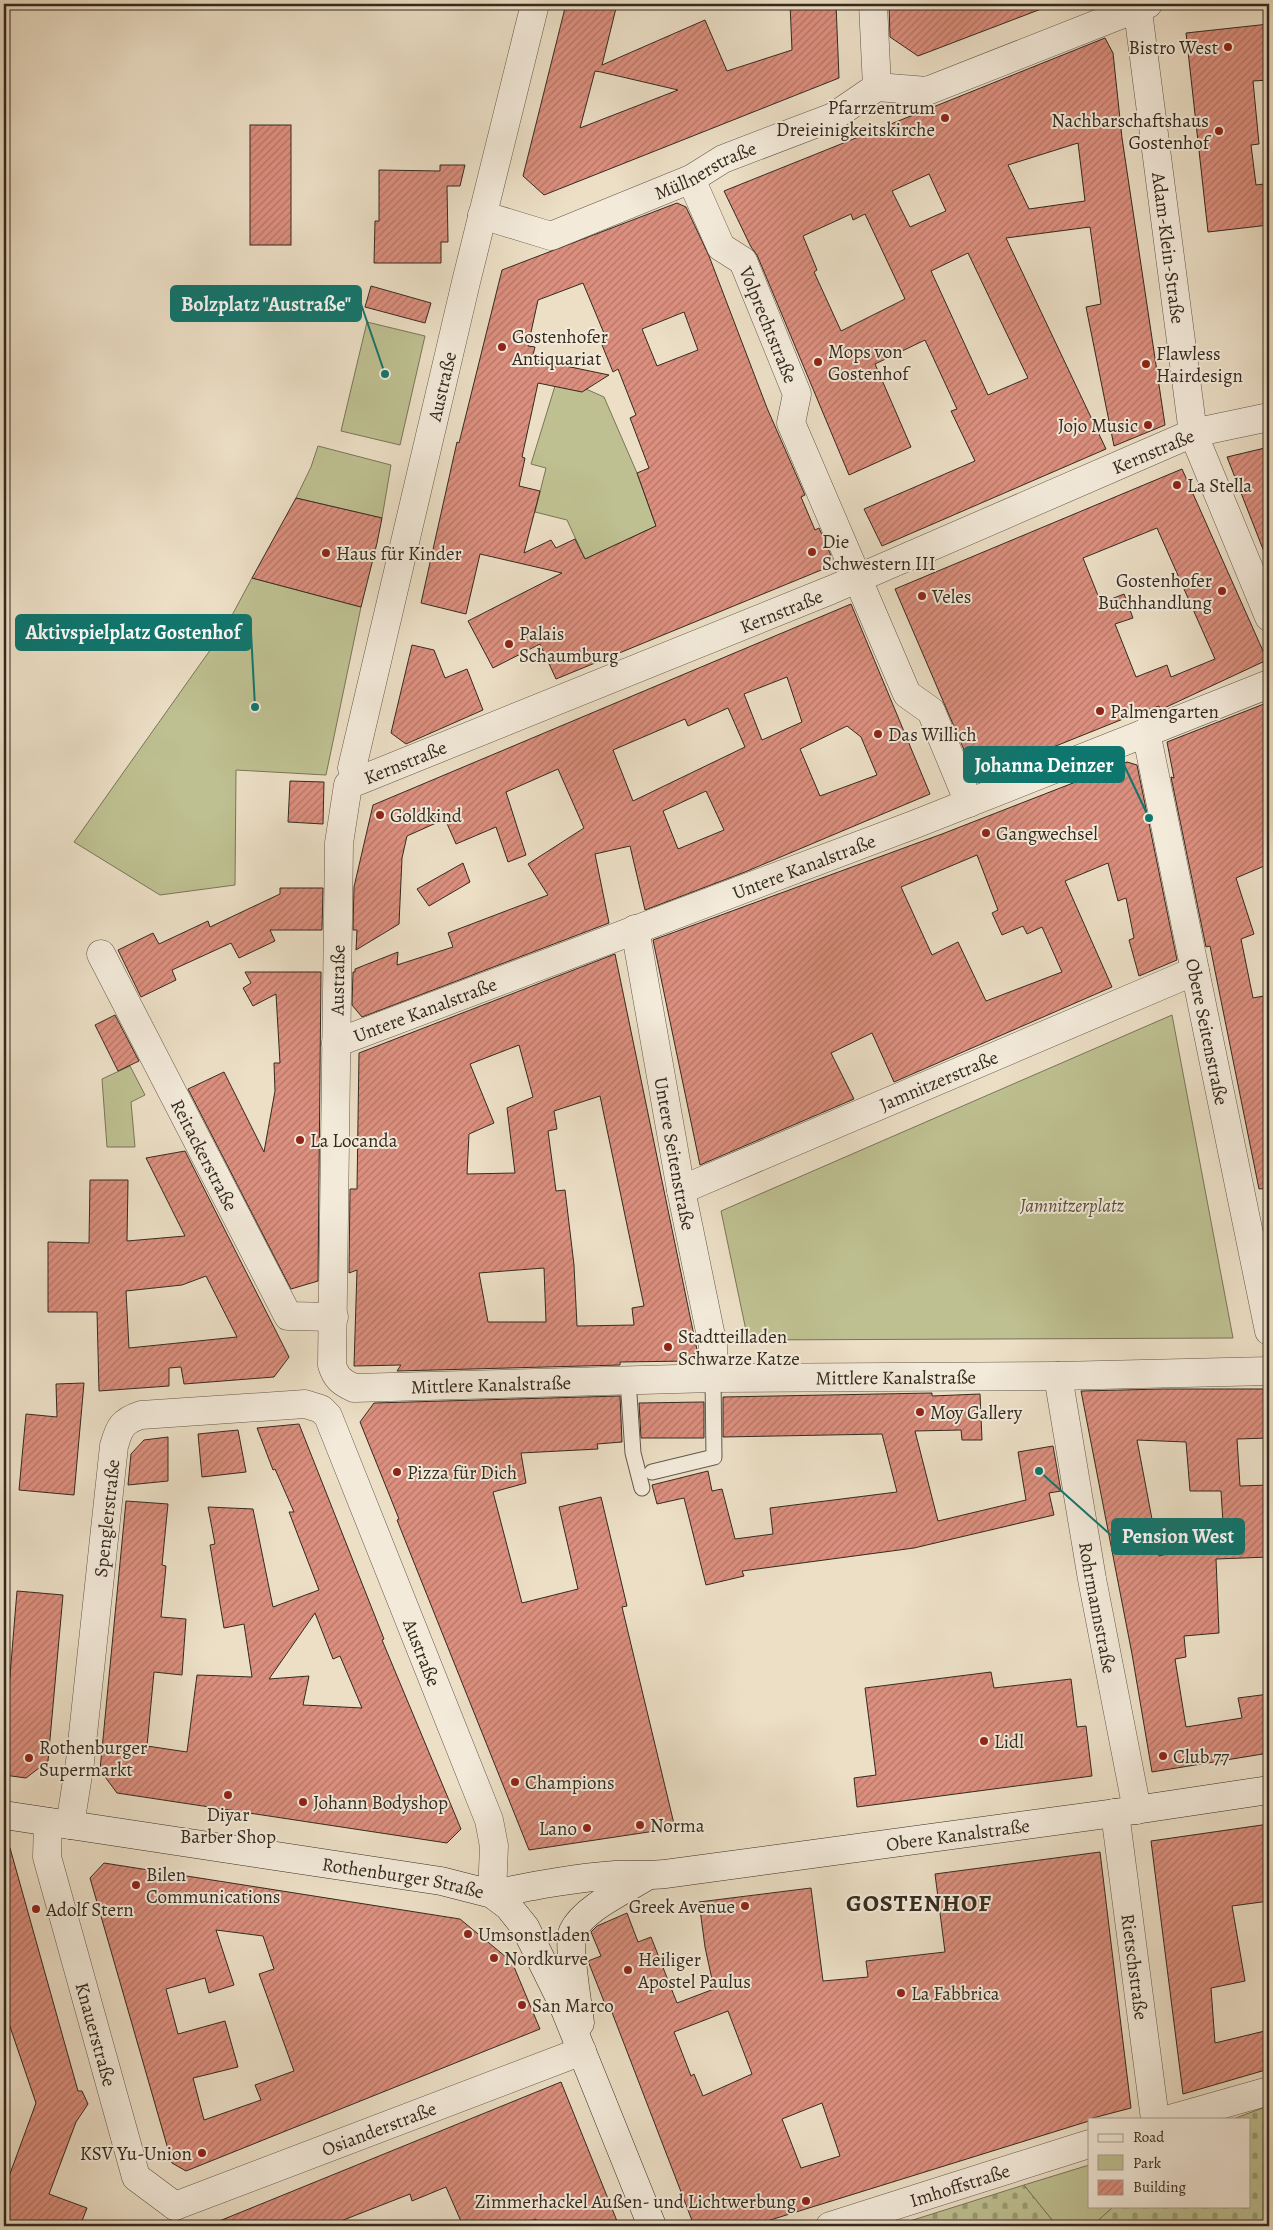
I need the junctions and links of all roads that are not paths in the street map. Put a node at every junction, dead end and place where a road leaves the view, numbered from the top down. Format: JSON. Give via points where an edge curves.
{"nodes":[{"id":1,"x":535,"y":4,"type":"edge"},
{"id":2,"x":874,"y":4,"type":"edge"},
{"id":3,"x":1141,"y":5,"type":"edge"},
{"id":4,"x":878,"y":87,"type":"junction"},
{"id":5,"x":691,"y":179,"type":"junction"},
{"id":6,"x":482,"y":215,"type":"junction"},
{"id":7,"x":1269,"y":417,"type":"edge"},
{"id":8,"x":1193,"y":433,"type":"junction"},
{"id":9,"x":857,"y":580,"type":"junction"},
{"id":10,"x":1269,"y":617,"type":"edge"},
{"id":11,"x":1269,"y":684,"type":"edge"},
{"id":12,"x":1146,"y":732,"type":"junction"},
{"id":13,"x":350,"y":776,"type":"junction"},
{"id":14,"x":969,"y":803,"type":"junction"},
{"id":15,"x":635,"y":929,"type":"junction"},
{"id":16,"x":102,"y":954,"type":"dead end"},
{"id":17,"x":1195,"y":971,"type":"junction"},
{"id":18,"x":336,"y":1043,"type":"junction"},
{"id":19,"x":681,"y":1190,"type":"junction"},
{"id":20,"x":334,"y":1317,"type":"junction"},
{"id":21,"x":1269,"y":1331,"type":"edge"},
{"id":22,"x":1269,"y":1371,"type":"edge"},
{"id":23,"x":1058,"y":1376,"type":"junction"},
{"id":24,"x":713,"y":1378,"type":"junction"},
{"id":25,"x":628,"y":1380,"type":"junction"},
{"id":26,"x":342,"y":1383,"type":"joint"},
{"id":27,"x":328,"y":1416,"type":"joint"},
{"id":28,"x":652,"y":1472,"type":"dead end"},
{"id":29,"x":642,"y":1488,"type":"dead end"},
{"id":30,"x":1269,"y":1790,"type":"edge"},
{"id":31,"x":1126,"y":1812,"type":"junction"},
{"id":32,"x":4,"y":1815,"type":"edge"},
{"id":33,"x":59,"y":1823,"type":"junction"},
{"id":34,"x":647,"y":1876,"type":"junction"},
{"id":35,"x":492,"y":1894,"type":"junction"},
{"id":36,"x":582,"y":2051,"type":"junction"},
{"id":37,"x":1269,"y":2090,"type":"edge"},
{"id":38,"x":1156,"y":2118,"type":"edge"},
{"id":39,"x":1173,"y":2118,"type":"edge"},
{"id":40,"x":1088,"y":2144,"type":"edge"},
{"id":41,"x":171,"y":2216,"type":"edge"},
{"id":42,"x":652,"y":2226,"type":"edge"},
{"id":43,"x":830,"y":2226,"type":"edge"}],
"edges":[{"from":1,"to":6,"type":"street","name":"Austraße"},
{"from":2,"to":4,"type":"street"},
{"from":3,"to":4,"type":"street","via":[[927,91]]},
{"from":3,"to":8,"type":"street","name":"Adam-Klein-Straße"},
{"from":4,"to":5,"type":"street","name":"Müllnerstraße","via":[[833,117],[723,159]]},
{"from":5,"to":6,"type":"street","name":"Müllnerstraße","via":[[551,236]]},
{"from":5,"to":9,"type":"street","name":"Volprechtstraße","via":[[721,246],[743,261],[797,394],[791,423]]},
{"from":6,"to":13,"type":"street","name":"Austraße"},
{"from":7,"to":8,"type":"street","name":"Kernstraße"},
{"from":8,"to":9,"type":"street","name":"Kernstraße"},
{"from":8,"to":10,"type":"street","name":"Adam-Klein-Straße"},
{"from":9,"to":13,"type":"street","name":"Kernstraße"},
{"from":9,"to":14,"type":"street","name":"Volprechtstraße","via":[[907,694],[931,711]]},
{"from":11,"to":12,"type":"street","name":"Untere Kanalstraße"},
{"from":12,"to":14,"type":"street","name":"Untere Kanalstraße"},
{"from":12,"to":17,"type":"street","name":"Obere Seitenstraße"},
{"from":13,"to":18,"type":"street","name":"Austraße","via":[[339,843]]},
{"from":14,"to":15,"type":"street","name":"Untere Kanalstraße"},
{"from":15,"to":18,"type":"street","name":"Untere Kanalstraße"},
{"from":15,"to":19,"type":"street","name":"Untere Seitenstraße"},
{"from":16,"to":20,"type":"street","name":"Reitackerstraße","via":[[288,1316]]},
{"from":17,"to":19,"type":"street","name":"Jamnitzerstraße"},
{"from":17,"to":21,"type":"street","name":"Obere Seitenstraße"},
{"from":18,"to":20,"type":"street","name":"Austraße"},
{"from":19,"to":24,"type":"street","name":"Untere Seitenstraße","via":[[713,1346]]},
{"from":20,"to":26,"type":"street","name":"Austraße","via":[[332,1365]]},
{"from":22,"to":23,"type":"street","name":"Mittlere Kanalstraße"},
{"from":23,"to":24,"type":"street","name":"Mittlere Kanalstraße"},
{"from":23,"to":31,"type":"street","name":"Rohrmannstraße"},
{"from":24,"to":25,"type":"street","name":"Mittlere Kanalstraße"},
{"from":24,"to":28,"type":"lane","via":[[714,1457]]},
{"from":25,"to":26,"type":"street","name":"Mittlere Kanalstraße","via":[[354,1388]]},
{"from":25,"to":29,"type":"lane","via":[[632,1453]]},
{"from":27,"to":33,"type":"street","name":"Spenglerstraße","via":[[321,1409],[305,1404],[141,1415],[120,1425],[114,1446],[80,1762]]},
{"from":27,"to":35,"type":"street","name":"Austraße","via":[[489,1820],[493,1834]]},
{"from":30,"to":31,"type":"street","name":"Obere Kanalstraße"},
{"from":31,"to":34,"type":"street","name":"Obere Kanalstraße"},
{"from":31,"to":38,"type":"street","name":"Rietschstraße"},
{"from":32,"to":33,"type":"street","name":"Rothenburger Straße"},
{"from":33,"to":35,"type":"street","name":"Rothenburger Straße","via":[[441,1881]]},
{"from":33,"to":41,"type":"street","name":"Knauerstraße","via":[[47,1857],[136,2177]]},
{"from":34,"to":35,"type":"street","name":"Obere Kanalstraße","via":[[616,1875],[551,1882]]},
{"from":34,"to":36,"type":"street","name":"Obere Kanalstraße","via":[[581,1919],[572,1933]]},
{"from":35,"to":36,"type":"street","name":"Rothenburger Straße","via":[[508,1906],[525,1928],[546,1966]]},
{"from":36,"to":41,"type":"street","name":"Osianderstraße"},
{"from":36,"to":42,"type":"street","name":"Rothenburger Straße"},
{"from":37,"to":39,"type":"street"},
{"from":40,"to":43,"type":"street","name":"Imhoffstraße"}]}
